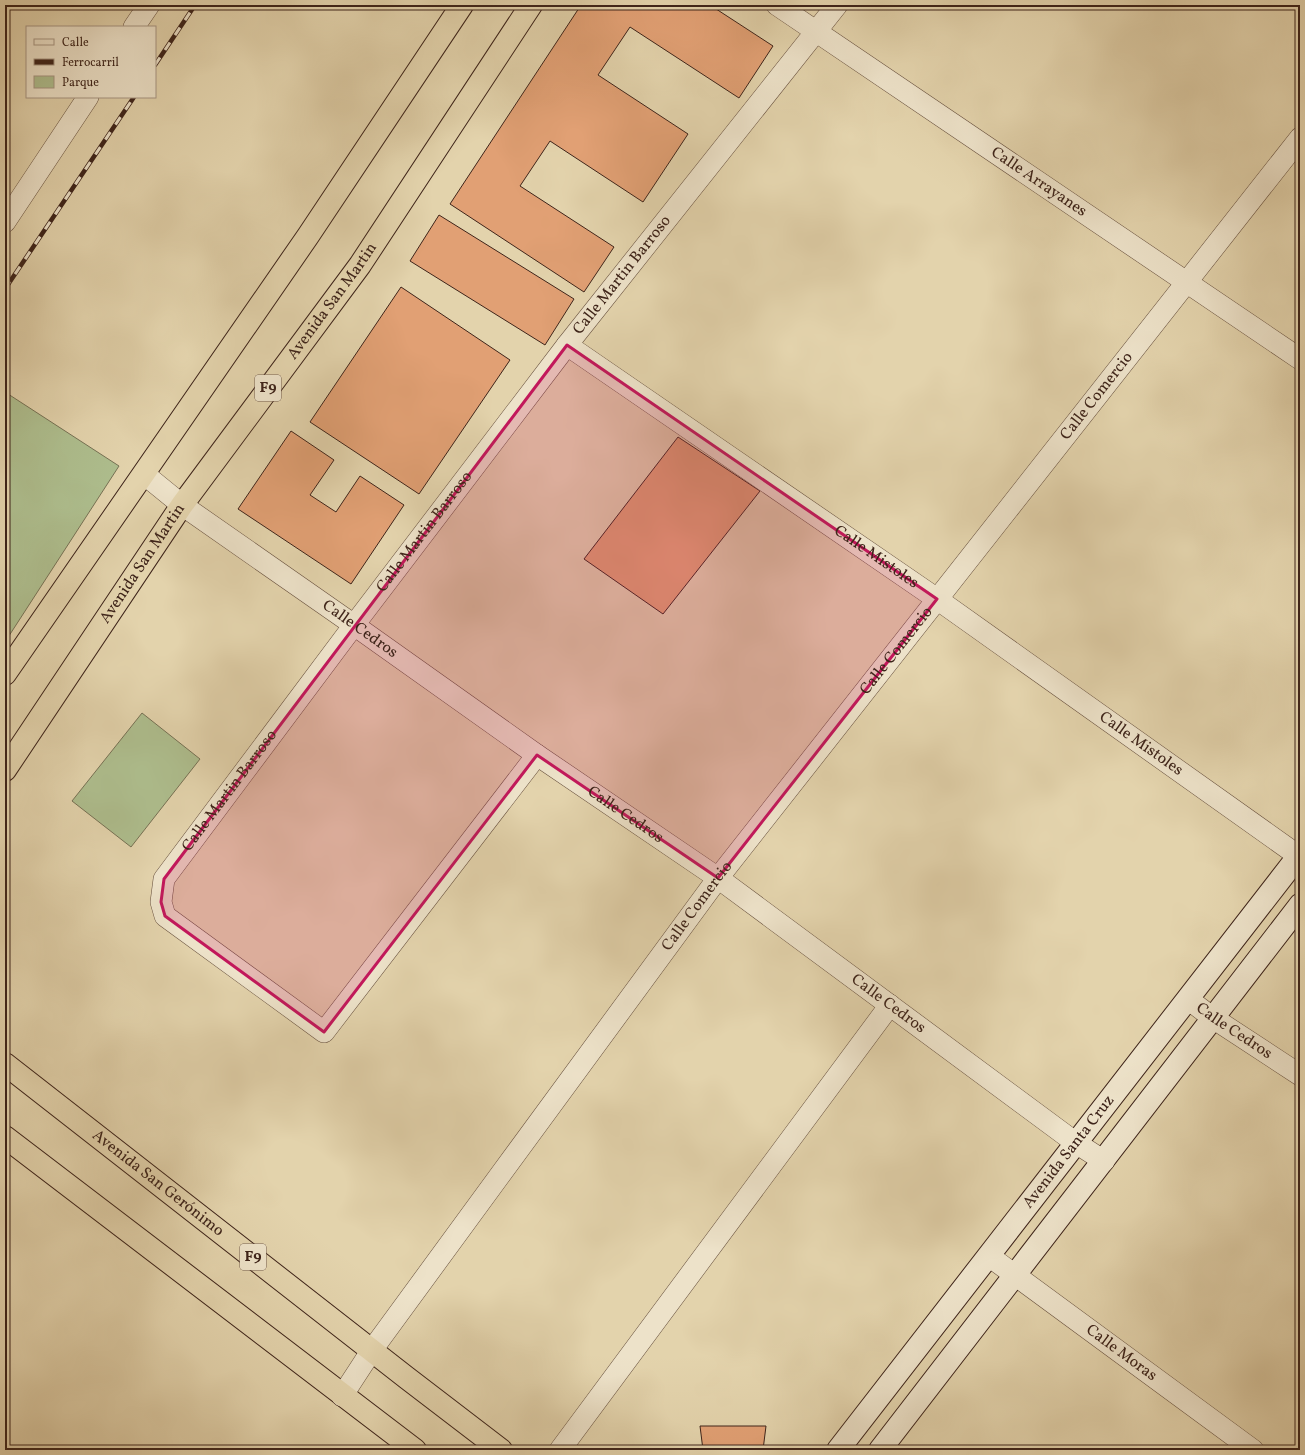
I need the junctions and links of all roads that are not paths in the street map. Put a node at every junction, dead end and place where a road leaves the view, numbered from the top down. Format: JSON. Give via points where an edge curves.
{"nodes":[{"id":1,"x":148,"y":5,"type":"edge"},
{"id":2,"x":462,"y":5,"type":"edge"},
{"id":3,"x":530,"y":5,"type":"edge"},
{"id":4,"x":777,"y":5,"type":"edge"},
{"id":5,"x":837,"y":5,"type":"edge"},
{"id":6,"x":135,"y":26,"type":"edge"},
{"id":7,"x":817,"y":32,"type":"junction"},
{"id":8,"x":87,"y":98,"type":"edge"},
{"id":9,"x":1300,"y":138,"type":"edge"},
{"id":10,"x":5,"y":222,"type":"edge"},
{"id":11,"x":1187,"y":282,"type":"junction"},
{"id":12,"x":567,"y":345,"type":"junction"},
{"id":13,"x":1300,"y":359,"type":"edge"},
{"id":14,"x":144,"y":474,"type":"junction"},
{"id":15,"x":182,"y":505,"type":"junction"},
{"id":16,"x":937,"y":599,"type":"junction"},
{"id":17,"x":354,"y":625,"type":"junction"},
{"id":18,"x":5,"y":674,"type":"edge"},
{"id":19,"x":537,"y":755,"type":"junction"},
{"id":20,"x":5,"y":770,"type":"edge"},
{"id":21,"x":1300,"y":856,"type":"edge"},
{"id":22,"x":718,"y":878,"type":"junction"},
{"id":23,"x":1300,"y":905,"type":"edge"},
{"id":24,"x":1188,"y":999,"type":"junction"},
{"id":25,"x":890,"y":1005,"type":"junction"},
{"id":26,"x":1213,"y":1018,"type":"junction"},
{"id":27,"x":5,"y":1064,"type":"edge"},
{"id":28,"x":1300,"y":1075,"type":"edge"},
{"id":29,"x":5,"y":1137,"type":"edge"},
{"id":30,"x":1076,"y":1143,"type":"junction"},
{"id":31,"x":1104,"y":1161,"type":"junction"},
{"id":32,"x":989,"y":1256,"type":"junction"},
{"id":33,"x":1016,"y":1276,"type":"junction"},
{"id":34,"x":372,"y":1350,"type":"junction"},
{"id":35,"x":342,"y":1396,"type":"junction"},
{"id":36,"x":415,"y":1450,"type":"edge"},
{"id":37,"x":501,"y":1450,"type":"edge"},
{"id":38,"x":560,"y":1450,"type":"edge"},
{"id":39,"x":838,"y":1450,"type":"edge"},
{"id":40,"x":880,"y":1450,"type":"edge"},
{"id":41,"x":1253,"y":1450,"type":"edge"}],
"edges":[{"from":1,"to":6,"type":"street"},
{"from":2,"to":14,"type":"highway","via":[[308,236]]},
{"from":3,"to":15,"type":"highway","name":"Avenida San Martin","number":"F9","via":[[360,265]]},
{"from":4,"to":7,"type":"street","name":"Calle Arrayanes"},
{"from":5,"to":7,"type":"street","name":"Calle Martin Barroso"},
{"from":7,"to":11,"type":"street","name":"Calle Arrayanes"},
{"from":7,"to":12,"type":"street","name":"Calle Martin Barroso"},
{"from":8,"to":10,"type":"street"},
{"from":9,"to":11,"type":"street","name":"Calle Comercio"},
{"from":11,"to":13,"type":"street","name":"Calle Arrayanes"},
{"from":11,"to":16,"type":"street","name":"Calle Comercio"},
{"from":12,"to":16,"type":"street","name":"Calle Mistoles"},
{"from":12,"to":17,"type":"street","name":"Calle Martin Barroso"},
{"from":14,"to":15,"type":"street","name":"Calle Cedros"},
{"from":14,"to":18,"type":"highway"},
{"from":15,"to":17,"type":"street","name":"Calle Cedros"},
{"from":15,"to":20,"type":"highway","name":"Avenida San Martin","number":"F9"},
{"from":16,"to":21,"type":"street","name":"Calle Mistoles"},
{"from":16,"to":22,"type":"street","name":"Calle Comercio"},
{"from":17,"to":19,"type":"street","name":"Calle Cedros"},
{"from":17,"to":19,"type":"street","name":"Calle Martin Barroso","via":[[164,879],[160,902],[165,916],[324,1032]]},
{"from":19,"to":22,"type":"street","name":"Calle Cedros"},
{"from":21,"to":24,"type":"street","name":"Avenida Santa Cruz"},
{"from":22,"to":25,"type":"street","name":"Calle Cedros"},
{"from":22,"to":34,"type":"street","name":"Calle Comercio"},
{"from":23,"to":26,"type":"street","name":"Avenida Santa Cruz"},
{"from":24,"to":26,"type":"street","name":"Calle Cedros"},
{"from":24,"to":30,"type":"street","name":"Avenida Santa Cruz"},
{"from":25,"to":30,"type":"street","name":"Calle Cedros"},
{"from":25,"to":38,"type":"street"},
{"from":26,"to":28,"type":"street","name":"Calle Cedros"},
{"from":26,"to":31,"type":"street","name":"Avenida Santa Cruz"},
{"from":27,"to":34,"type":"highway","name":"Avenida San Gerónimo","number":"F9"},
{"from":29,"to":35,"type":"highway"},
{"from":30,"to":31,"type":"street","name":"Calle Cedros"},
{"from":30,"to":32,"type":"street","name":"Avenida Santa Cruz"},
{"from":31,"to":33,"type":"street","name":"Avenida Santa Cruz"},
{"from":32,"to":33,"type":"street","name":"Calle Moras"},
{"from":32,"to":39,"type":"street","name":"Avenida Santa Cruz"},
{"from":33,"to":40,"type":"street","name":"Avenida Santa Cruz"},
{"from":33,"to":41,"type":"street","name":"Calle Moras"},
{"from":34,"to":35,"type":"street","name":"Calle Comercio"},
{"from":34,"to":37,"type":"highway","name":"Avenida San Gerónimo","number":"F9"},
{"from":35,"to":36,"type":"highway"}]}
